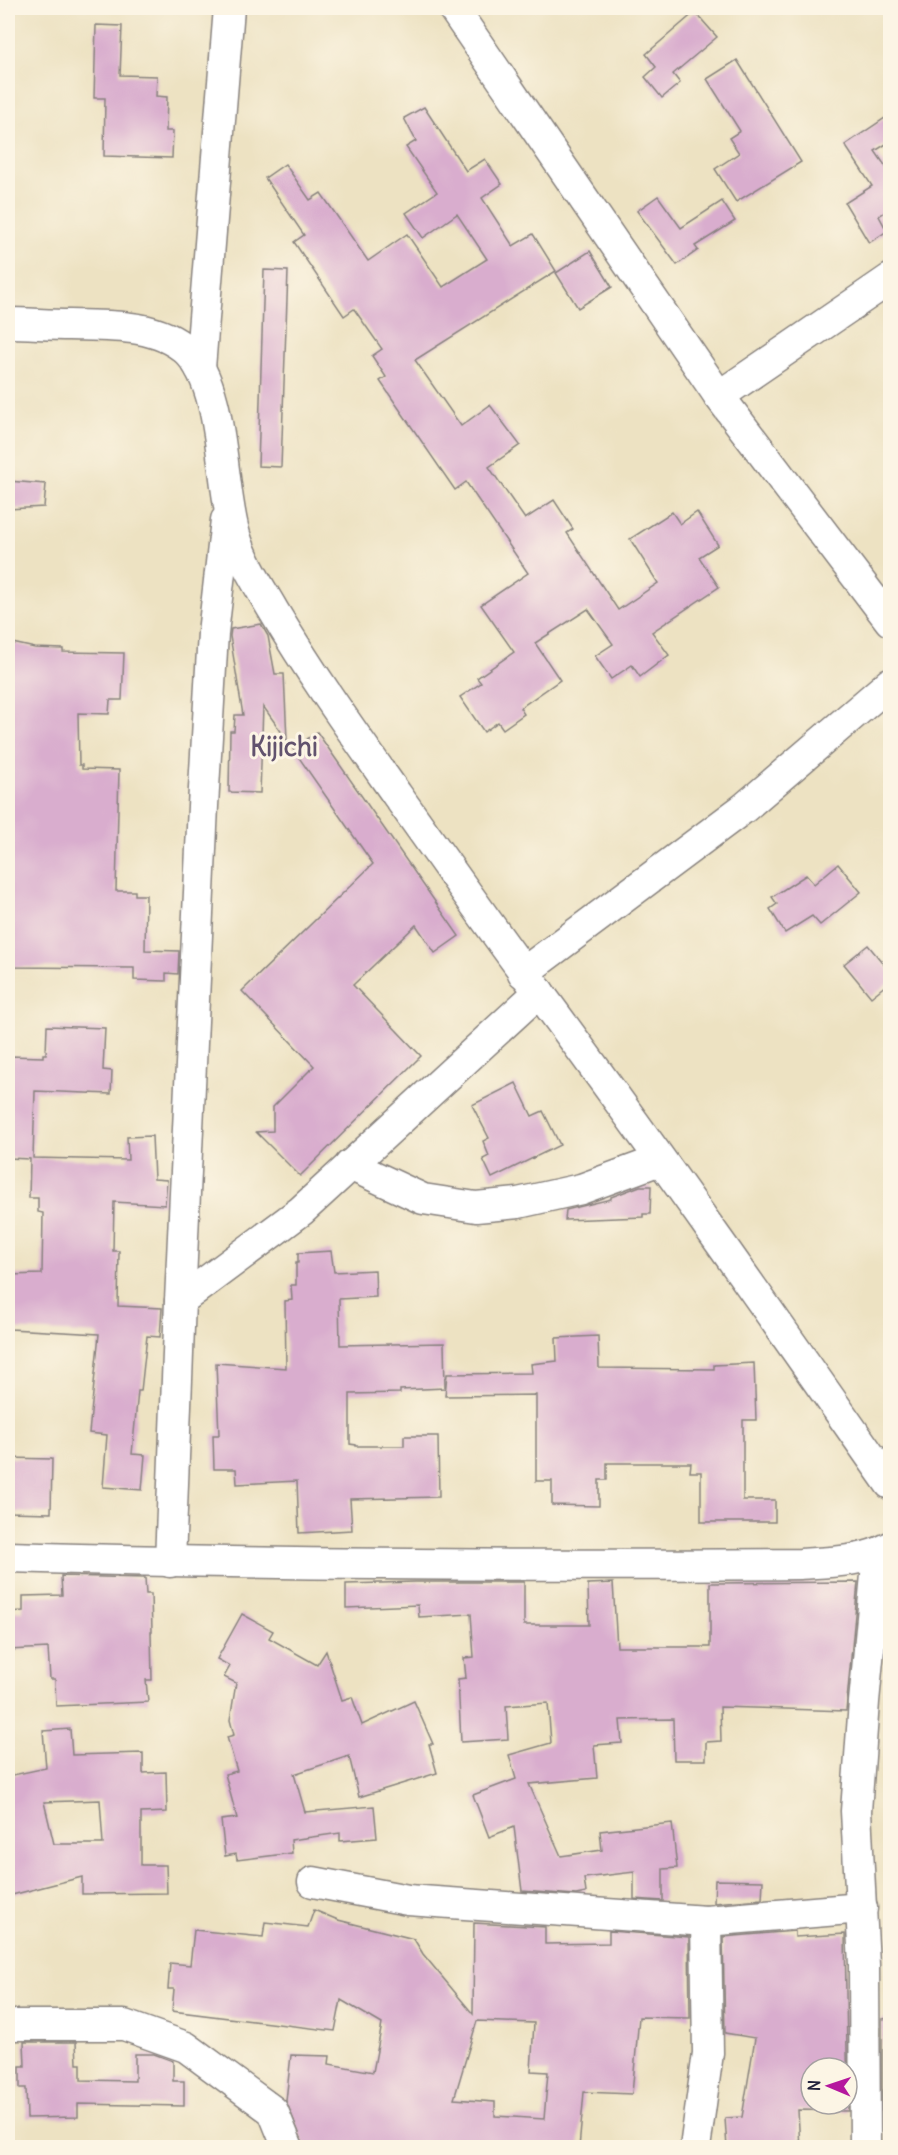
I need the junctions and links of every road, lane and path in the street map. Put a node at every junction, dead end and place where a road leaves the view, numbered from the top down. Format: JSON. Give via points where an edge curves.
{"nodes":[{"id":1,"x":229,"y":8,"type":"edge"},
{"id":2,"x":453,"y":8,"type":"edge"},
{"id":3,"x":891,"y":279,"type":"edge"},
{"id":4,"x":8,"y":323,"type":"edge"},
{"id":5,"x":200,"y":368,"type":"junction"},
{"id":6,"x":719,"y":396,"type":"junction"},
{"id":7,"x":228,"y":505,"type":"junction"},
{"id":8,"x":891,"y":621,"type":"edge"},
{"id":9,"x":891,"y":683,"type":"edge"},
{"id":10,"x":531,"y":982,"type":"junction"},
{"id":11,"x":660,"y":1160,"type":"junction"},
{"id":12,"x":350,"y":1166,"type":"junction"},
{"id":13,"x":180,"y":1301,"type":"junction"},
{"id":14,"x":891,"y":1484,"type":"edge"},
{"id":15,"x":884,"y":1551,"type":"edge"},
{"id":16,"x":8,"y":1557,"type":"edge"},
{"id":17,"x":170,"y":1562,"type":"junction"},
{"id":18,"x":313,"y":1882,"type":"dead end"},
{"id":19,"x":862,"y":1908,"type":"junction"},
{"id":20,"x":706,"y":1921,"type":"junction"},
{"id":21,"x":8,"y":2025,"type":"edge"},
{"id":22,"x":288,"y":2148,"type":"edge"},
{"id":23,"x":695,"y":2148,"type":"edge"},
{"id":24,"x":865,"y":2148,"type":"edge"}],
"edges":[{"from":1,"to":5,"type":"street"},
{"from":2,"to":6,"type":"street"},
{"from":3,"to":6,"type":"street"},
{"from":4,"to":5,"type":"street","via":[[117,326],[151,332],[184,348]]},
{"from":5,"to":7,"type":"street","via":[[219,435]]},
{"from":6,"to":8,"type":"street"},
{"from":7,"to":10,"type":"street","via":[[247,565],[306,666]]},
{"from":7,"to":13,"type":"street","via":[[213,633]]},
{"from":9,"to":10,"type":"street"},
{"from":10,"to":11,"type":"street"},
{"from":10,"to":12,"type":"street"},
{"from":11,"to":12,"type":"street","via":[[580,1189],[518,1203],[476,1207],[423,1199]]},
{"from":11,"to":14,"type":"street"},
{"from":12,"to":13,"type":"street","via":[[301,1211]]},
{"from":13,"to":17,"type":"street"},
{"from":15,"to":17,"type":"street","via":[[846,1560],[800,1564]]},
{"from":15,"to":19,"type":"street","via":[[864,1702],[856,1811]]},
{"from":16,"to":17,"type":"street"},
{"from":18,"to":20,"type":"street","via":[[408,1900]]},
{"from":19,"to":20,"type":"street"},
{"from":19,"to":24,"type":"street"},
{"from":20,"to":23,"type":"street","via":[[708,2053]]},
{"from":21,"to":22,"type":"street","via":[[124,2025],[186,2047],[273,2111]]}]}
